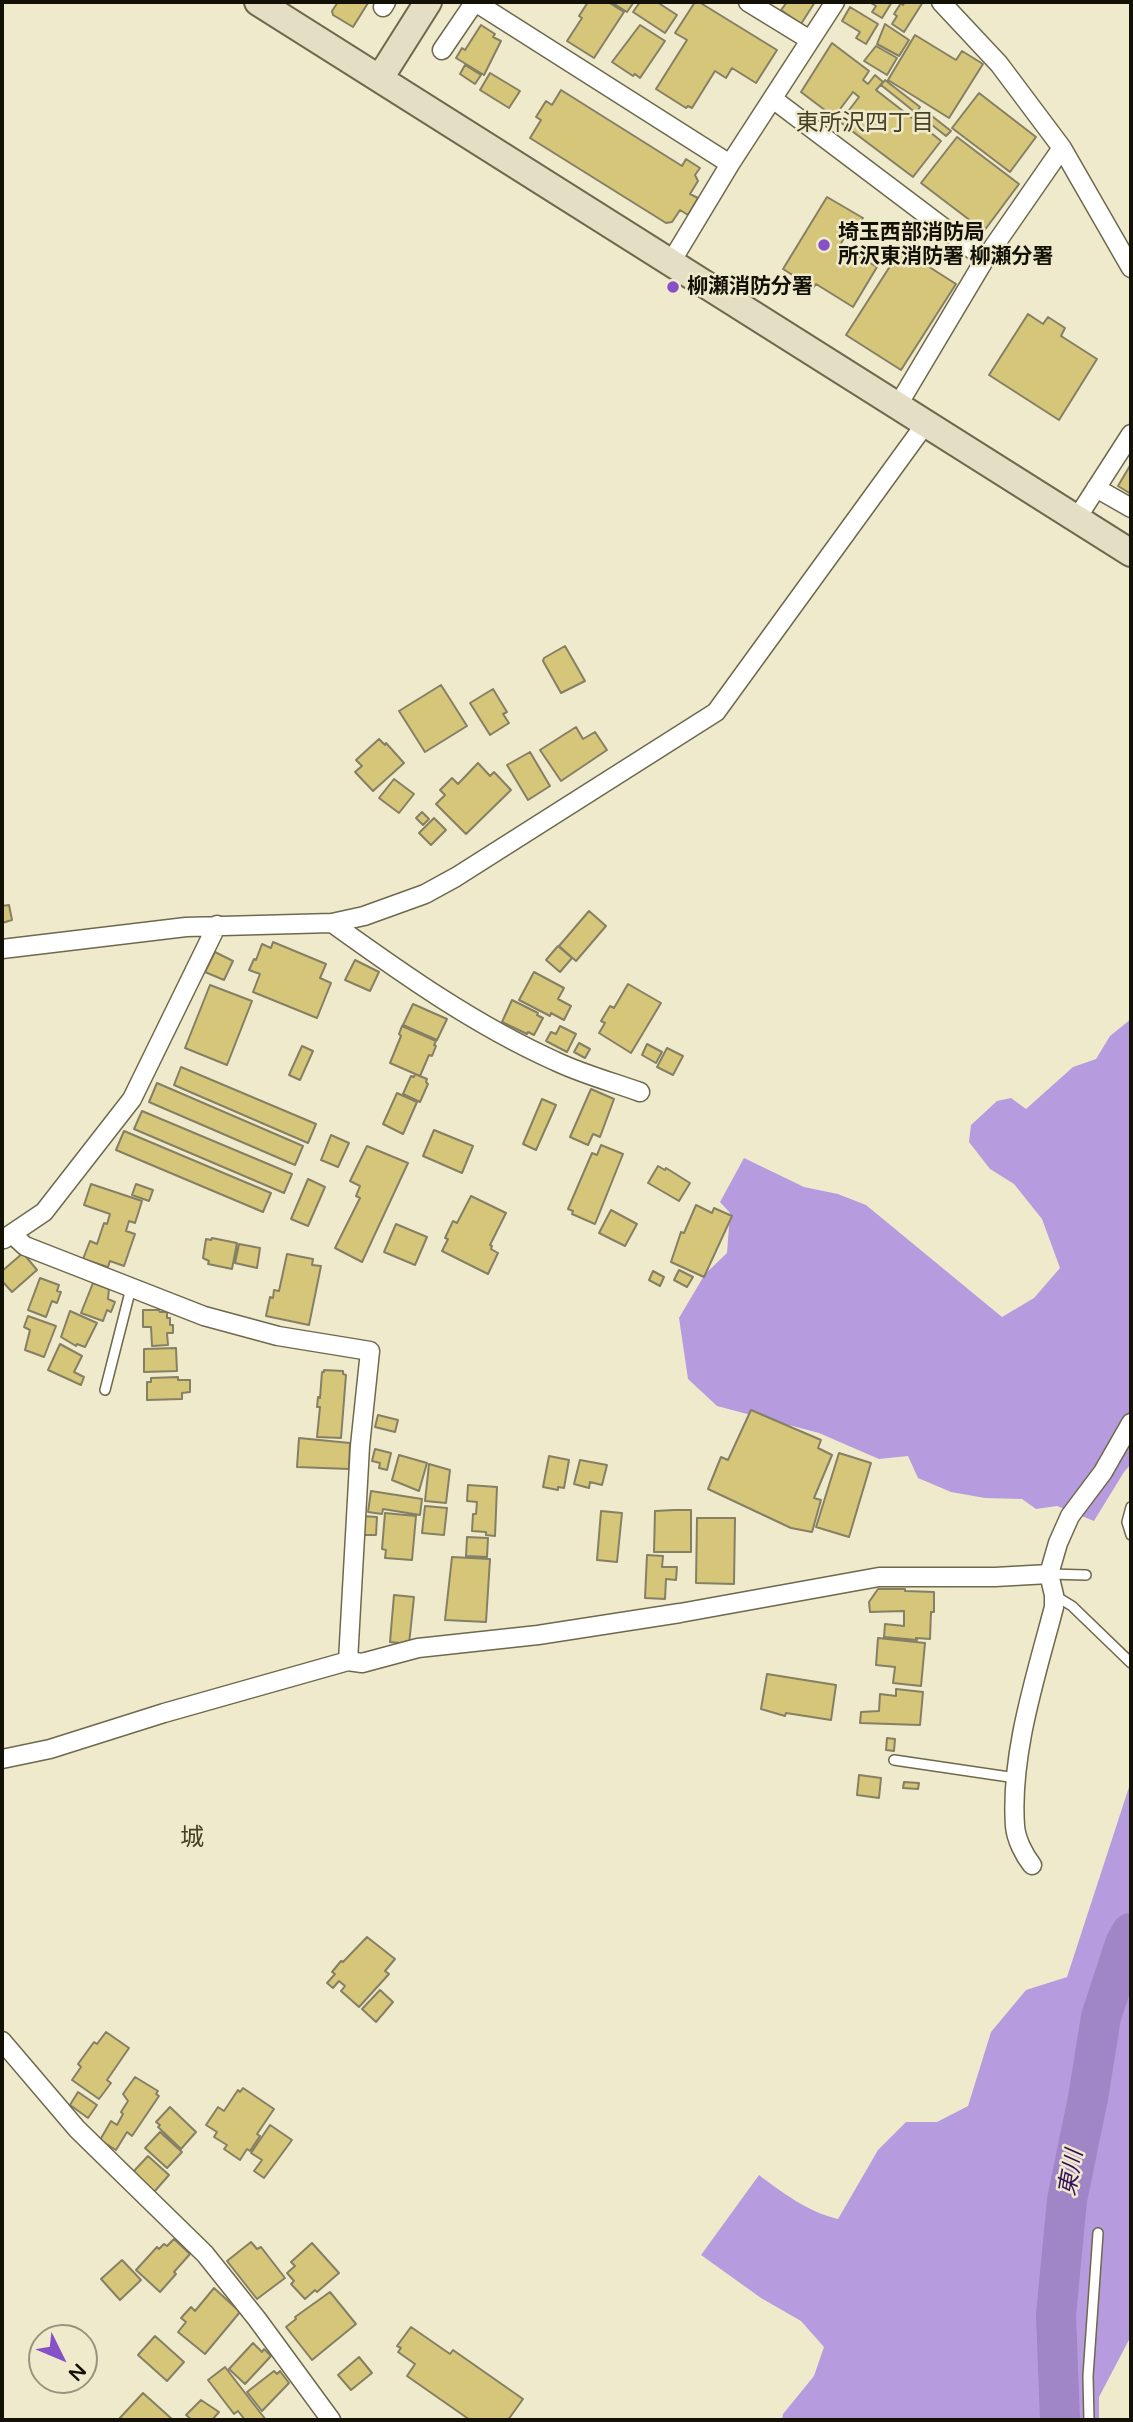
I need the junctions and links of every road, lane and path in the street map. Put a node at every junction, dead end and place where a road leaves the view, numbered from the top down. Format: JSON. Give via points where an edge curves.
{"nodes":[{"id":1,"x":258,"y":2,"type":"edge"},
{"id":2,"x":428,"y":2,"type":"edge"},
{"id":3,"x":474,"y":2,"type":"edge"},
{"id":4,"x":748,"y":2,"type":"edge"},
{"id":5,"x":835,"y":2,"type":"edge"},
{"id":6,"x":941,"y":2,"type":"edge"},
{"id":7,"x":810,"y":40,"type":"junction"},
{"id":8,"x":442,"y":50,"type":"dead end"},
{"id":9,"x":380,"y":79,"type":"junction"},
{"id":10,"x":773,"y":99,"type":"junction"},
{"id":11,"x":1062,"y":148,"type":"junction"},
{"id":12,"x":730,"y":164,"type":"junction"},
{"id":13,"x":985,"y":259,"type":"junction"},
{"id":14,"x":671,"y":262,"type":"junction"},
{"id":15,"x":1131,"y":268,"type":"edge"},
{"id":16,"x":898,"y":405,"type":"junction"},
{"id":17,"x":926,"y":423,"type":"junction"},
{"id":18,"x":1131,"y":434,"type":"edge"},
{"id":19,"x":1096,"y":488,"type":"junction"},
{"id":20,"x":1131,"y":508,"type":"edge"},
{"id":21,"x":1077,"y":518,"type":"junction"},
{"id":22,"x":1131,"y":553,"type":"edge"},
{"id":23,"x":332,"y":923,"type":"junction"},
{"id":24,"x":217,"y":925,"type":"junction"},
{"id":25,"x":2,"y":949,"type":"edge"},
{"id":26,"x":640,"y":1093,"type":"dead end"},
{"id":27,"x":7,"y":1237,"type":"edge"},
{"id":28,"x":131,"y":1288,"type":"junction"},
{"id":29,"x":105,"y":1390,"type":"dead end"},
{"id":30,"x":1131,"y":1423,"type":"edge"},
{"id":31,"x":1131,"y":1507,"type":"edge"},
{"id":32,"x":1131,"y":1535,"type":"edge"},
{"id":33,"x":1049,"y":1574,"type":"junction"},
{"id":34,"x":1086,"y":1574,"type":"dead end"},
{"id":35,"x":1054,"y":1595,"type":"junction"},
{"id":36,"x":348,"y":1661,"type":"junction"},
{"id":37,"x":1131,"y":1663,"type":"edge"},
{"id":38,"x":2,"y":1759,"type":"edge"},
{"id":39,"x":894,"y":1760,"type":"dead end"},
{"id":40,"x":1016,"y":1778,"type":"junction"},
{"id":41,"x":1032,"y":1865,"type":"dead end"},
{"id":42,"x":2,"y":2041,"type":"edge"},
{"id":43,"x":1098,"y":2233,"type":"dead end"},
{"id":44,"x":331,"y":2420,"type":"edge"},
{"id":45,"x":1089,"y":2420,"type":"edge"}],
"edges":[{"from":1,"to":9,"type":"street"},
{"from":2,"to":9,"type":"street"},
{"from":3,"to":8,"type":"street"},
{"from":3,"to":12,"type":"street"},
{"from":4,"to":7,"type":"street"},
{"from":5,"to":7,"type":"street"},
{"from":6,"to":11,"type":"street","via":[[999,64]]},
{"from":7,"to":10,"type":"street"},
{"from":9,"to":14,"type":"street"},
{"from":10,"to":12,"type":"street"},
{"from":10,"to":13,"type":"street"},
{"from":11,"to":13,"type":"street"},
{"from":11,"to":15,"type":"street"},
{"from":12,"to":14,"type":"street"},
{"from":13,"to":16,"type":"street"},
{"from":14,"to":16,"type":"street"},
{"from":16,"to":17,"type":"street"},
{"from":17,"to":21,"type":"street"},
{"from":17,"to":23,"type":"street","via":[[716,712],[435,888],[364,916]]},
{"from":18,"to":19,"type":"street"},
{"from":19,"to":20,"type":"street"},
{"from":19,"to":21,"type":"street"},
{"from":21,"to":22,"type":"street"},
{"from":23,"to":24,"type":"street"},
{"from":23,"to":26,"type":"street","via":[[504,1036]]},
{"from":24,"to":25,"type":"street"},
{"from":24,"to":27,"type":"street","via":[[132,1099],[44,1212]]},
{"from":27,"to":28,"type":"street"},
{"from":28,"to":29,"type":"lane"},
{"from":28,"to":36,"type":"street","via":[[204,1316],[278,1336],[370,1351]]},
{"from":30,"to":33,"type":"street","via":[[1070,1516]]},
{"from":31,"to":32,"type":"lane","via":[[1127,1522]]},
{"from":33,"to":34,"type":"lane"},
{"from":33,"to":35,"type":"street"},
{"from":33,"to":36,"type":"street","via":[[879,1577],[680,1613],[418,1648],[362,1663]]},
{"from":35,"to":37,"type":"lane","via":[[1072,1606]]},
{"from":35,"to":40,"type":"street"},
{"from":36,"to":38,"type":"street","via":[[51,1749]]},
{"from":39,"to":40,"type":"lane"},
{"from":40,"to":41,"type":"street","via":[[1015,1829]]},
{"from":42,"to":44,"type":"street","via":[[77,2129],[205,2254]]},
{"from":43,"to":45,"type":"lane"}]}
